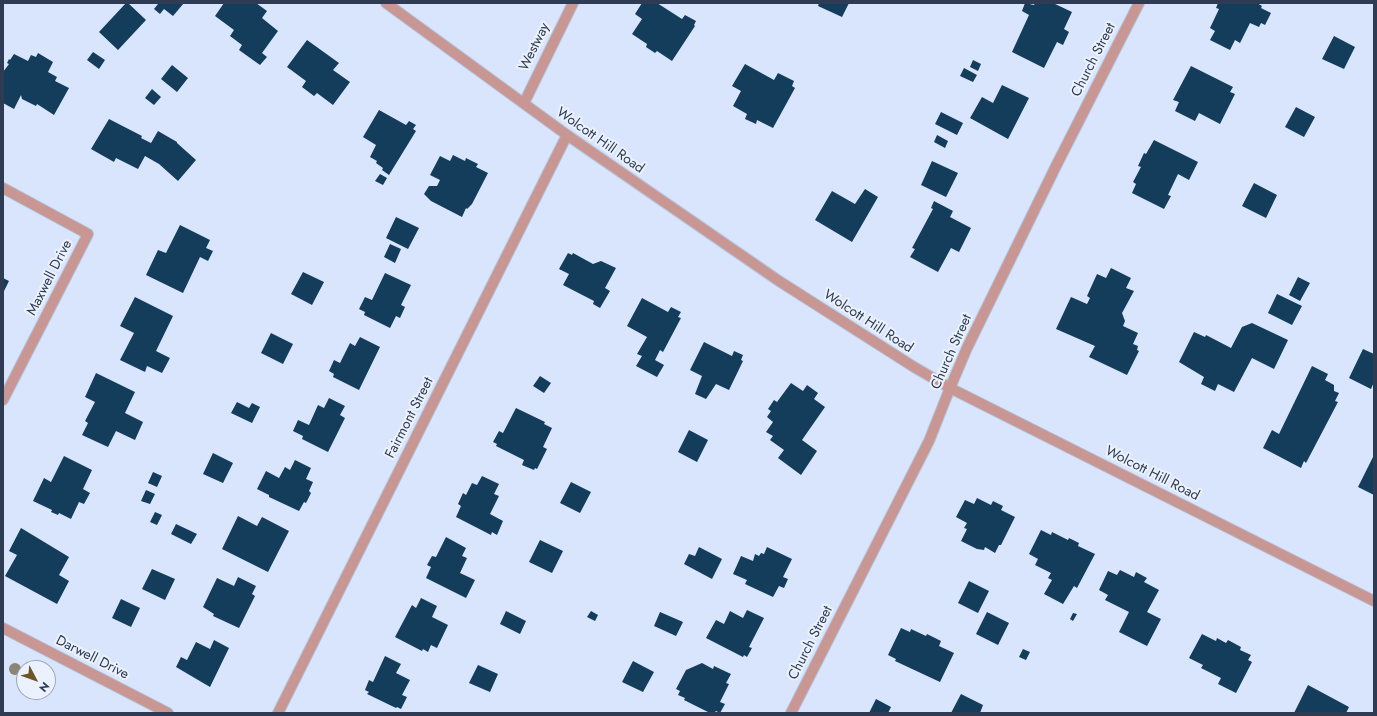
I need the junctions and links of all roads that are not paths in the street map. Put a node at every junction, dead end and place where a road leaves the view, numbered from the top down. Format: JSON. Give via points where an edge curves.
{"nodes":[{"id":1,"x":386,"y":3,"type":"edge"},
{"id":2,"x":572,"y":3,"type":"edge"},
{"id":3,"x":1139,"y":3,"type":"edge"},
{"id":4,"x":524,"y":103,"type":"junction"},
{"id":5,"x":567,"y":135,"type":"junction"},
{"id":6,"x":3,"y":188,"type":"edge"},
{"id":7,"x":950,"y":388,"type":"junction"},
{"id":8,"x":3,"y":400,"type":"edge"},
{"id":9,"x":1374,"y":601,"type":"edge"},
{"id":10,"x":3,"y":628,"type":"edge"},
{"id":11,"x":168,"y":713,"type":"edge"},
{"id":12,"x":278,"y":713,"type":"edge"},
{"id":13,"x":792,"y":713,"type":"edge"}],
"edges":[{"from":1,"to":4,"type":"street","name":"Wolcott Hill Road"},
{"from":2,"to":4,"type":"street","name":"Westway"},
{"from":3,"to":7,"type":"street","name":"Church Street","via":[[966,348]]},
{"from":4,"to":5,"type":"street","name":"Wolcott Hill Road"},
{"from":5,"to":7,"type":"street","name":"Wolcott Hill Road","via":[[785,285]]},
{"from":5,"to":12,"type":"street","name":"Fairmont Street"},
{"from":6,"to":8,"type":"street","name":"Maxwell Drive","via":[[88,234]]},
{"from":7,"to":9,"type":"street","name":"Wolcott Hill Road"},
{"from":7,"to":13,"type":"street","name":"Church Street","via":[[929,440]]},
{"from":10,"to":11,"type":"street","name":"Darwell Drive"}]}
